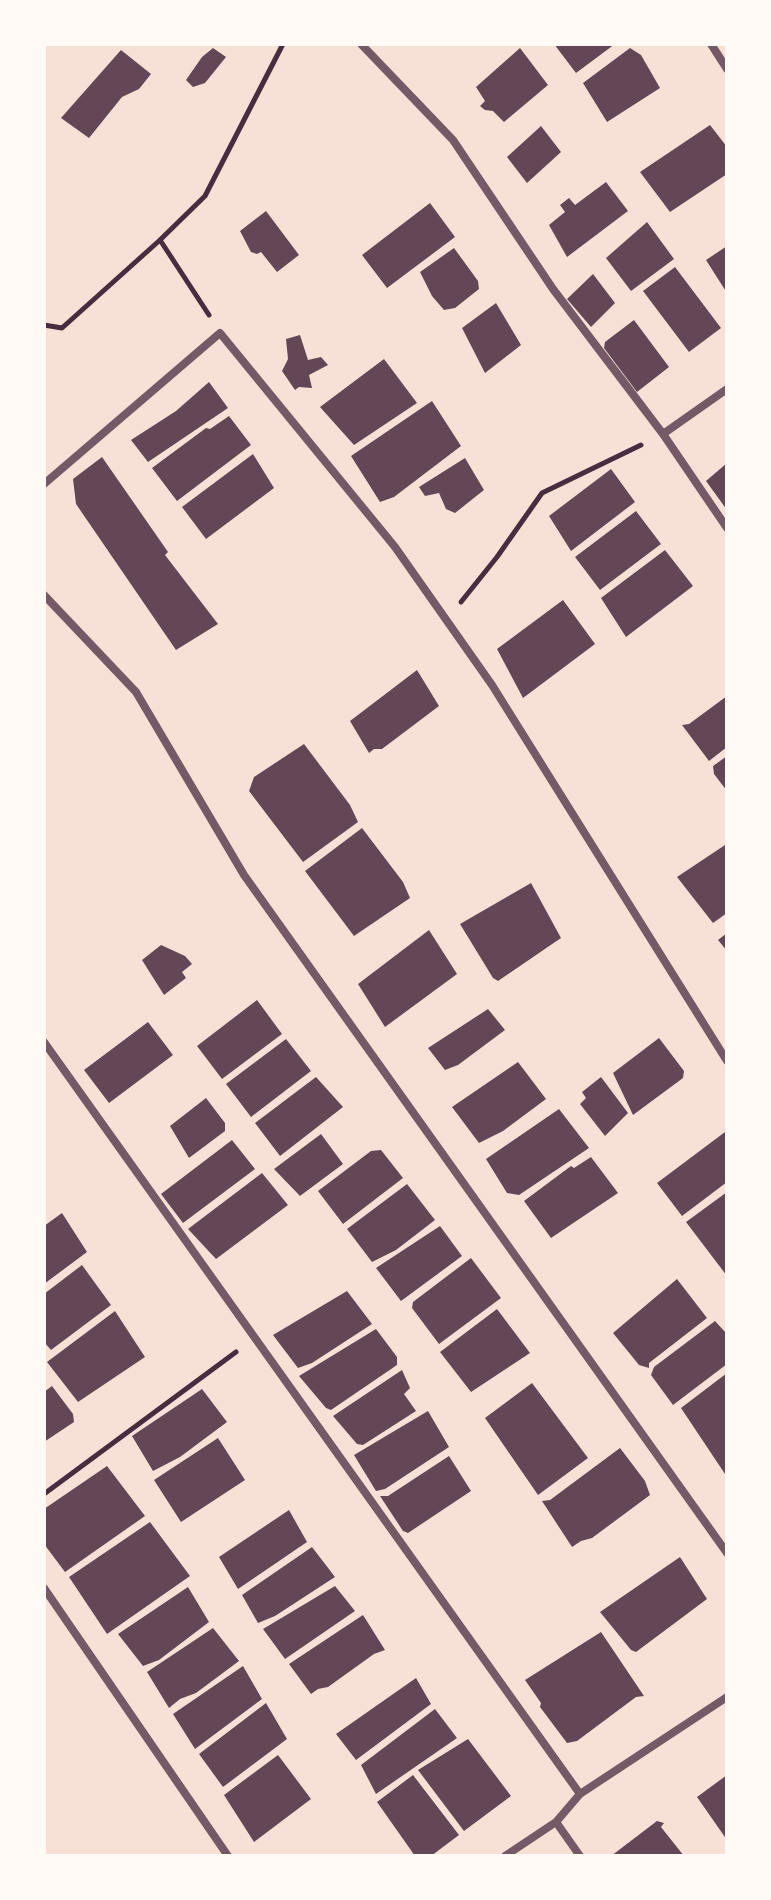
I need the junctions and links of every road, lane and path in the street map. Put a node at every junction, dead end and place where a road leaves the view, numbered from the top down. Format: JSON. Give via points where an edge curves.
{"nodes":[{"id":1,"x":283,"y":44,"type":"edge"},
{"id":2,"x":361,"y":44,"type":"edge"},
{"id":3,"x":711,"y":44,"type":"edge"},
{"id":4,"x":727,"y":69,"type":"edge"},
{"id":5,"x":160,"y":240,"type":"junction"},
{"id":6,"x":44,"y":325,"type":"edge"},
{"id":7,"x":220,"y":333,"type":"junction"},
{"id":8,"x":727,"y":389,"type":"edge"},
{"id":9,"x":663,"y":434,"type":"junction"},
{"id":10,"x":44,"y":484,"type":"edge"},
{"id":11,"x":727,"y":528,"type":"edge"},
{"id":12,"x":44,"y":595,"type":"edge"},
{"id":13,"x":446,"y":620,"type":"junction"},
{"id":14,"x":44,"y":1042,"type":"edge"},
{"id":15,"x":727,"y":1061,"type":"edge"},
{"id":16,"x":253,"y":1338,"type":"junction"},
{"id":17,"x":44,"y":1494,"type":"edge"},
{"id":18,"x":727,"y":1553,"type":"edge"},
{"id":19,"x":44,"y":1588,"type":"edge"},
{"id":20,"x":727,"y":1697,"type":"edge"},
{"id":21,"x":580,"y":1794,"type":"junction"},
{"id":22,"x":556,"y":1822,"type":"junction"},
{"id":23,"x":228,"y":1856,"type":"edge"},
{"id":24,"x":505,"y":1856,"type":"edge"},
{"id":25,"x":580,"y":1856,"type":"edge"}],
"edges":[{"from":1,"to":5,"type":"path","via":[[205,196]]},
{"from":2,"to":9,"type":"street","via":[[453,140],[553,289]]},
{"from":3,"to":4,"type":"street"},
{"from":5,"to":6,"type":"path","via":[[62,328]]},
{"from":5,"to":7,"type":"path"},
{"from":7,"to":10,"type":"street"},
{"from":7,"to":13,"type":"street","via":[[395,547]]},
{"from":8,"to":9,"type":"street"},
{"from":9,"to":11,"type":"street"},
{"from":9,"to":13,"type":"path","via":[[542,493]]},
{"from":12,"to":18,"type":"street","via":[[136,692],[244,875]]},
{"from":13,"to":15,"type":"street"},
{"from":14,"to":16,"type":"street"},
{"from":16,"to":17,"type":"path"},
{"from":16,"to":21,"type":"street"},
{"from":19,"to":23,"type":"street"},
{"from":20,"to":21,"type":"street"},
{"from":21,"to":22,"type":"street"},
{"from":22,"to":24,"type":"street"},
{"from":22,"to":25,"type":"street"}]}
